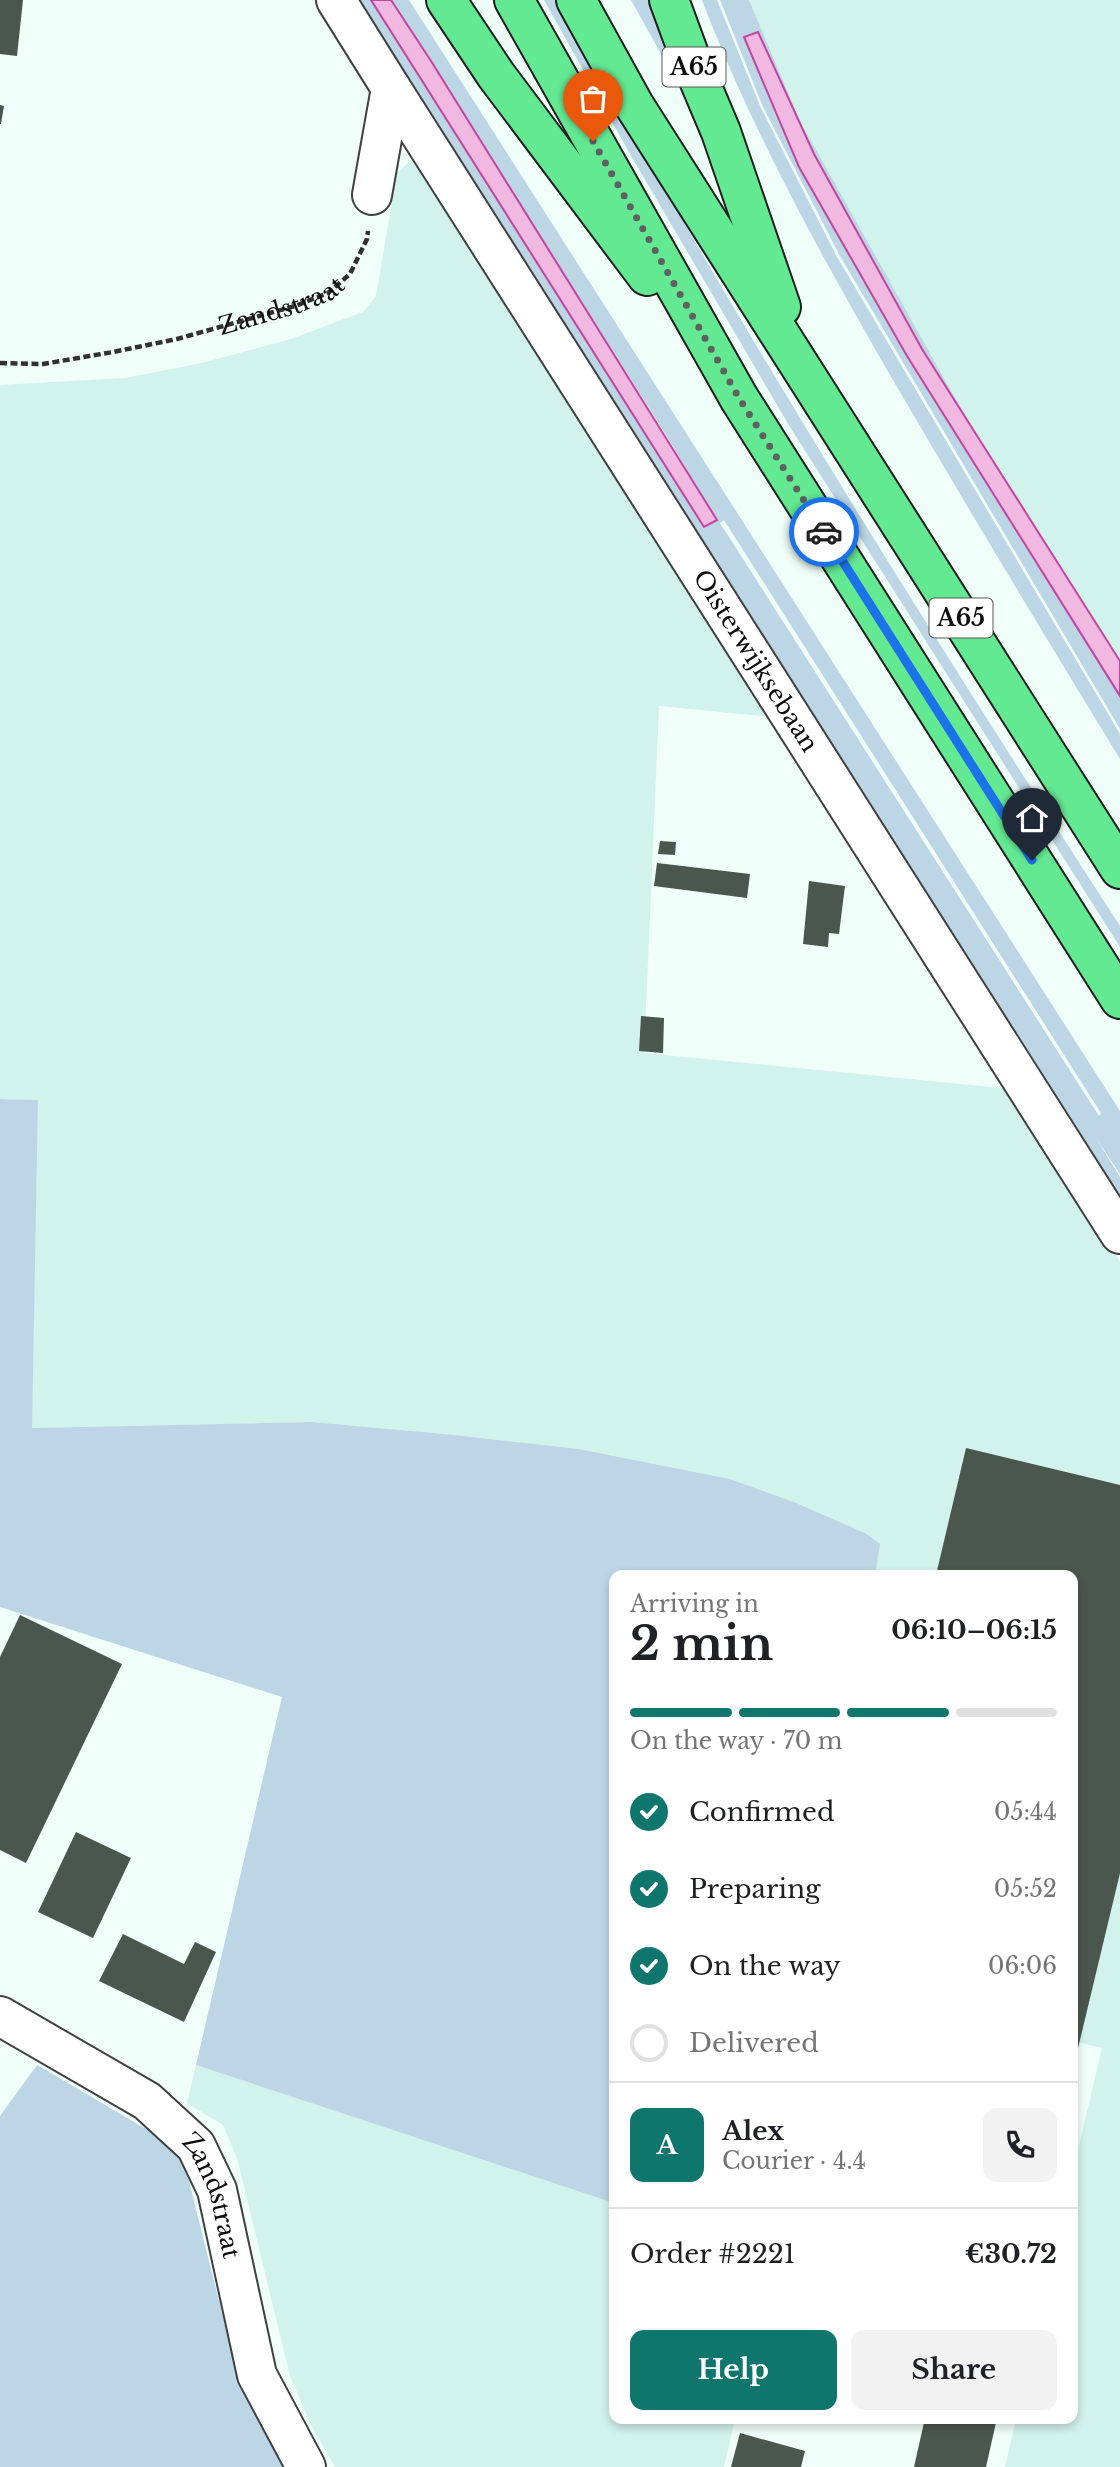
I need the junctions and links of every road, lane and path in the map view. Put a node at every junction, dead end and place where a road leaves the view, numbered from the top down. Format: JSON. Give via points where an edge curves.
{"nodes":[{"id":1,"x":336,"y":0,"type":"edge"},
{"id":2,"x":446,"y":0,"type":"edge"},
{"id":3,"x":514,"y":0,"type":"edge"},
{"id":4,"x":576,"y":0,"type":"edge"},
{"id":5,"x":669,"y":0,"type":"edge"},
{"id":6,"x":391,"y":88,"type":"junction"},
{"id":7,"x":372,"y":195,"type":"joint"},
{"id":8,"x":0,"y":363,"type":"edge"},
{"id":9,"x":801,"y":366,"type":"junction"},
{"id":10,"x":739,"y":398,"type":"junction"},
{"id":11,"x":1120,"y":870,"type":"edge"},
{"id":12,"x":1120,"y":999,"type":"edge"},
{"id":13,"x":1120,"y":1234,"type":"edge"},
{"id":14,"x":0,"y":2016,"type":"edge"},
{"id":15,"x":306,"y":2467,"type":"edge"}],
"edges":[{"from":1,"to":6,"type":"street"},
{"from":2,"to":10,"type":"highway","number":"A65","via":[[496,75]]},
{"from":3,"to":10,"type":"highway","number":"A65"},
{"from":4,"to":9,"type":"highway","number":"A65","via":[[634,105]]},
{"from":5,"to":9,"type":"highway","number":"A65","via":[[721,132]]},
{"from":6,"to":7,"type":"street"},
{"from":6,"to":13,"type":"street","name":"Oisterwijksebaan"},
{"from":7,"to":8,"type":"path","name":"Zandstraat","via":[[367,239],[350,274],[328,293],[177,339],[43,364]]},
{"from":9,"to":11,"type":"highway","number":"A65"},
{"from":10,"to":12,"type":"highway","number":"A65"},
{"from":14,"to":15,"type":"street","name":"Zandstraat","via":[[147,2101],[196,2146],[217,2190],[257,2375]]}]}
